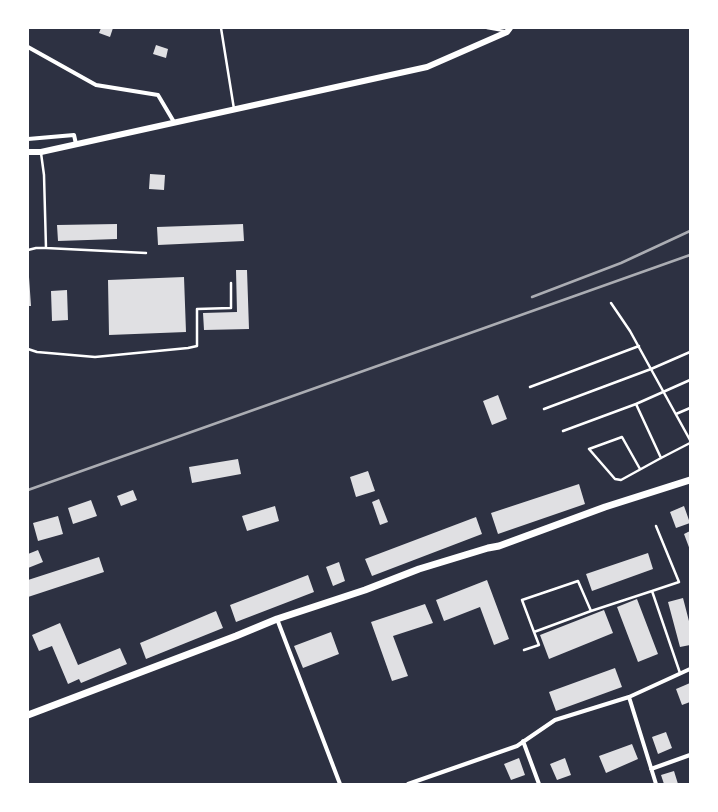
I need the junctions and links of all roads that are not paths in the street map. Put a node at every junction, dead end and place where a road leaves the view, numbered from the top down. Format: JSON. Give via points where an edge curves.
{"nodes":[{"id":1,"x":221,"y":28,"type":"edge"},
{"id":2,"x":487,"y":28,"type":"edge"},
{"id":3,"x":496,"y":29,"type":"edge"},
{"id":4,"x":508,"y":30,"type":"edge"},
{"id":5,"x":28,"y":47,"type":"edge"},
{"id":6,"x":234,"y":110,"type":"junction"},
{"id":7,"x":174,"y":122,"type":"junction"},
{"id":8,"x":28,"y":139,"type":"edge"},
{"id":9,"x":76,"y":144,"type":"junction"},
{"id":10,"x":28,"y":152,"type":"edge"},
{"id":11,"x":41,"y":152,"type":"junction"},
{"id":12,"x":46,"y":248,"type":"junction"},
{"id":13,"x":28,"y":250,"type":"edge"},
{"id":14,"x":146,"y":253,"type":"dead end"},
{"id":15,"x":231,"y":283,"type":"dead end"},
{"id":16,"x":611,"y":304,"type":"dead end"},
{"id":17,"x":639,"y":346,"type":"junction"},
{"id":18,"x":28,"y":349,"type":"edge"},
{"id":19,"x":690,"y":352,"type":"edge"},
{"id":20,"x":651,"y":369,"type":"junction"},
{"id":21,"x":690,"y":380,"type":"edge"},
{"id":22,"x":530,"y":386,"type":"dead end"},
{"id":23,"x":663,"y":391,"type":"junction"},
{"id":24,"x":636,"y":404,"type":"junction"},
{"id":25,"x":690,"y":408,"type":"edge"},
{"id":26,"x":544,"y":409,"type":"dead end"},
{"id":27,"x":676,"y":414,"type":"junction"},
{"id":28,"x":563,"y":431,"type":"dead end"},
{"id":29,"x":690,"y":440,"type":"edge"},
{"id":30,"x":690,"y":443,"type":"edge"},
{"id":31,"x":661,"y":458,"type":"junction"},
{"id":32,"x":640,"y":469,"type":"junction"},
{"id":33,"x":690,"y":480,"type":"edge"},
{"id":34,"x":656,"y":526,"type":"dead end"},
{"id":35,"x":652,"y":591,"type":"junction"},
{"id":36,"x":590,"y":611,"type":"junction"},
{"id":37,"x":277,"y":619,"type":"junction"},
{"id":38,"x":534,"y":632,"type":"junction"},
{"id":39,"x":524,"y":650,"type":"dead end"},
{"id":40,"x":690,"y":669,"type":"edge"},
{"id":41,"x":680,"y":674,"type":"junction"},
{"id":42,"x":629,"y":697,"type":"junction"},
{"id":43,"x":28,"y":715,"type":"edge"},
{"id":44,"x":523,"y":741,"type":"junction"},
{"id":45,"x":690,"y":755,"type":"edge"},
{"id":46,"x":651,"y":769,"type":"junction"},
{"id":47,"x":340,"y":784,"type":"edge"},
{"id":48,"x":408,"y":784,"type":"edge"},
{"id":49,"x":539,"y":784,"type":"edge"},
{"id":50,"x":656,"y":784,"type":"edge"}],
"edges":[{"from":1,"to":6,"type":"lane"},
{"from":2,"to":3,"type":"lane"},
{"from":3,"to":4,"type":"lane"},
{"from":4,"to":6,"type":"street","via":[[427,67]]},
{"from":5,"to":7,"type":"street","via":[[96,85],[158,95]]},
{"from":6,"to":7,"type":"street"},
{"from":7,"to":9,"type":"street"},
{"from":8,"to":9,"type":"street","via":[[74,135]]},
{"from":9,"to":11,"type":"street"},
{"from":10,"to":11,"type":"street"},
{"from":11,"to":12,"type":"lane"},
{"from":12,"to":13,"type":"lane"},
{"from":12,"to":14,"type":"lane"},
{"from":15,"to":18,"type":"lane","via":[[231,308],[197,309],[197,346],[95,357]]},
{"from":16,"to":17,"type":"lane"},
{"from":17,"to":20,"type":"lane"},
{"from":17,"to":22,"type":"lane"},
{"from":19,"to":20,"type":"lane"},
{"from":20,"to":23,"type":"lane"},
{"from":20,"to":26,"type":"lane"},
{"from":21,"to":23,"type":"lane"},
{"from":23,"to":24,"type":"lane"},
{"from":23,"to":27,"type":"lane"},
{"from":24,"to":28,"type":"lane"},
{"from":24,"to":31,"type":"lane"},
{"from":25,"to":27,"type":"lane"},
{"from":27,"to":29,"type":"lane"},
{"from":30,"to":31,"type":"lane"},
{"from":31,"to":32,"type":"lane"},
{"from":32,"to":32,"type":"lane","via":[[622,437],[589,449],[616,479],[621,480]]},
{"from":33,"to":37,"type":"main road","via":[[605,507],[499,546],[419,569]]},
{"from":34,"to":35,"type":"lane","via":[[679,582]]},
{"from":35,"to":36,"type":"lane"},
{"from":35,"to":41,"type":"lane"},
{"from":36,"to":38,"type":"lane"},
{"from":36,"to":38,"type":"lane","via":[[578,581],[522,600]]},
{"from":37,"to":43,"type":"main road"},
{"from":37,"to":47,"type":"street"},
{"from":38,"to":39,"type":"lane","via":[[539,645]]},
{"from":40,"to":41,"type":"street"},
{"from":41,"to":42,"type":"street"},
{"from":42,"to":44,"type":"street","via":[[555,720]]},
{"from":42,"to":46,"type":"street"},
{"from":44,"to":48,"type":"street","via":[[517,746]]},
{"from":44,"to":49,"type":"street"},
{"from":45,"to":46,"type":"street"},
{"from":46,"to":50,"type":"street"}]}
